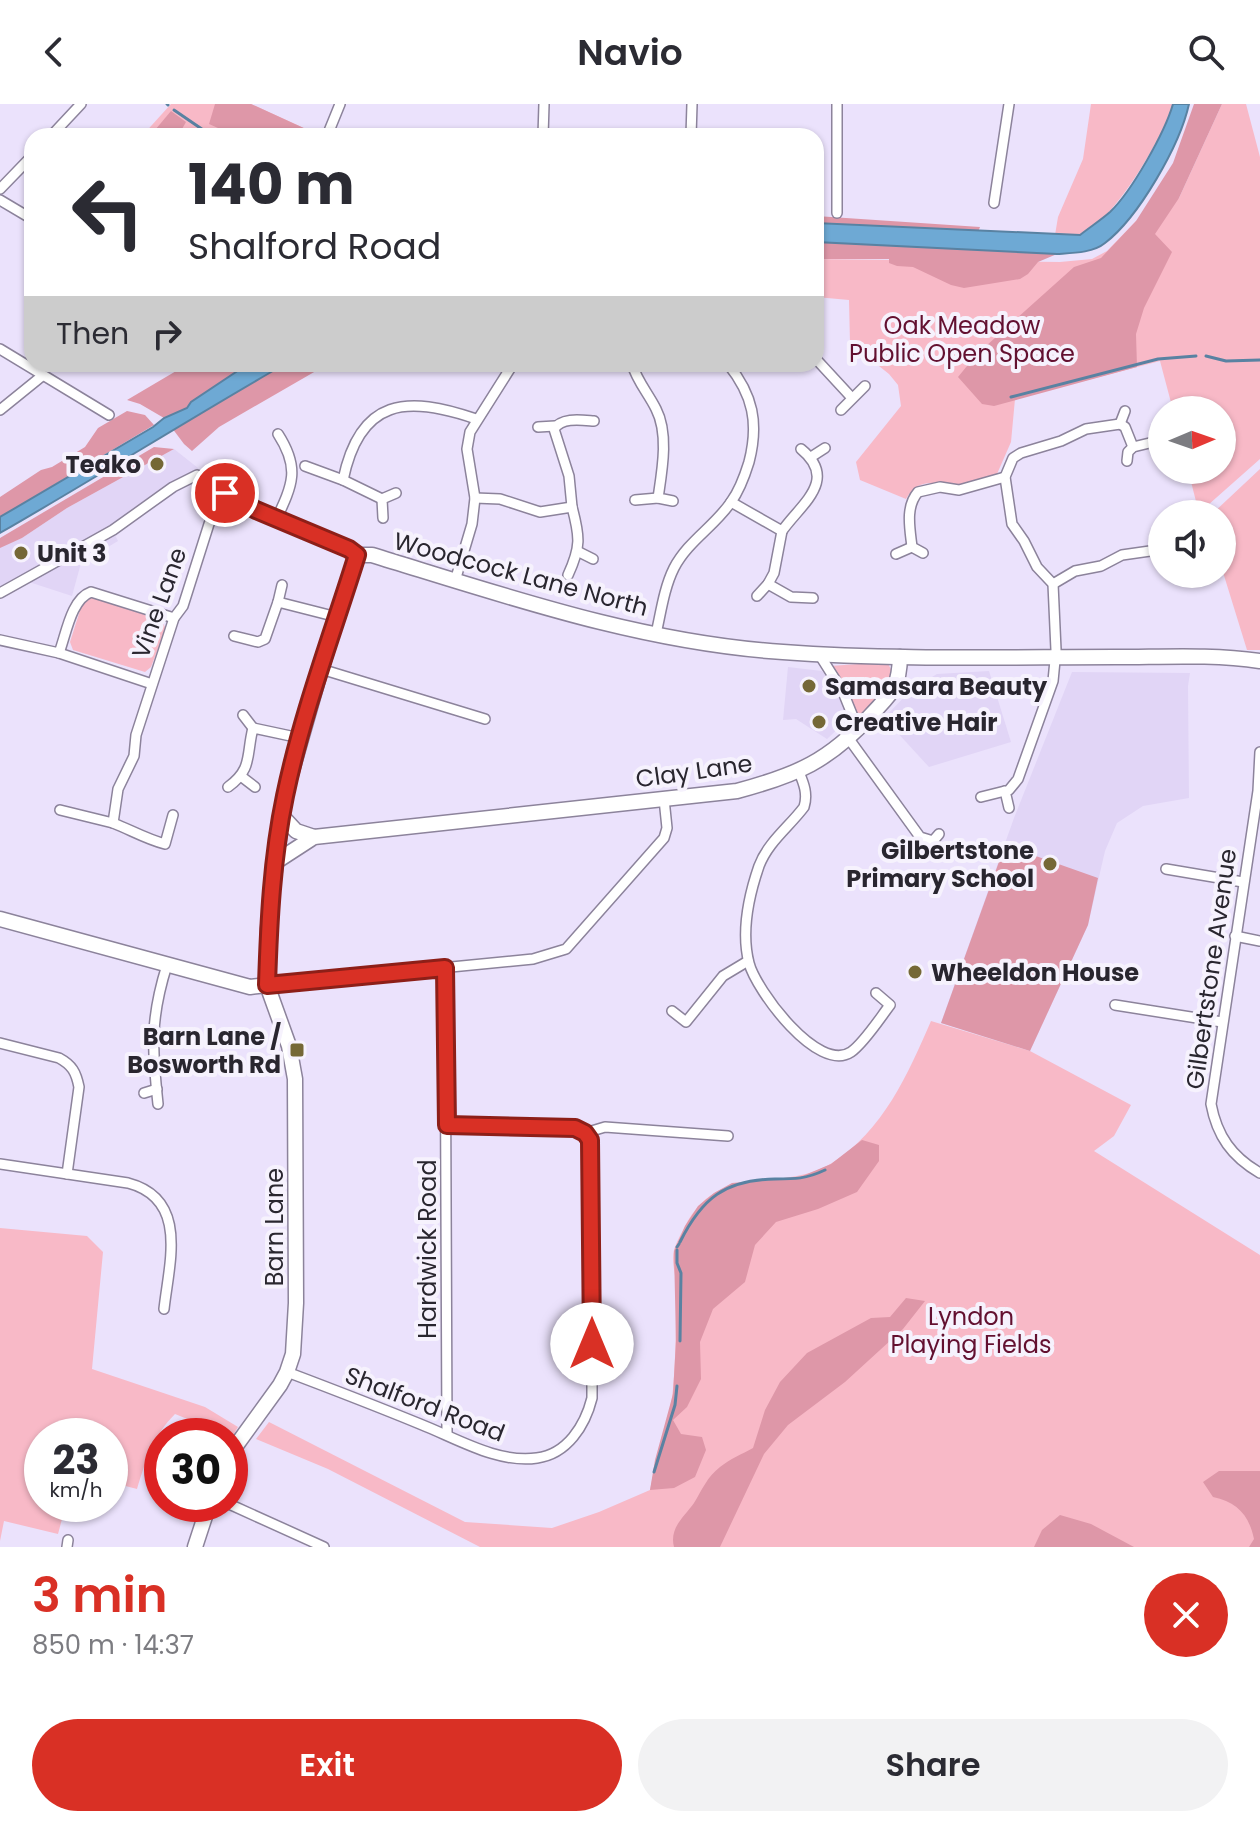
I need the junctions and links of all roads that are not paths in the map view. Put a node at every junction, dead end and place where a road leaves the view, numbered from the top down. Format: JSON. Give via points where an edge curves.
{"nodes":[{"id":1,"x":81,"y":104,"type":"edge"},
{"id":2,"x":340,"y":104,"type":"edge"},
{"id":3,"x":544,"y":104,"type":"edge"},
{"id":4,"x":692,"y":104,"type":"edge"},
{"id":5,"x":837,"y":104,"type":"edge"},
{"id":6,"x":1009,"y":104,"type":"edge"},
{"id":7,"x":58,"y":128,"type":"edge"},
{"id":8,"x":330,"y":128,"type":"edge"},
{"id":9,"x":543,"y":128,"type":"edge"},
{"id":10,"x":691,"y":128,"type":"edge"},
{"id":11,"x":24,"y":164,"type":"edge"},
{"id":12,"x":0,"y":189,"type":"edge"},
{"id":13,"x":0,"y":200,"type":"edge"},
{"id":14,"x":994,"y":203,"type":"dead end"},
{"id":15,"x":837,"y":213,"type":"dead end"},
{"id":16,"x":24,"y":214,"type":"edge"},
{"id":17,"x":0,"y":349,"type":"edge"},
{"id":18,"x":24,"y":364,"type":"edge"},
{"id":19,"x":824,"y":368,"type":"edge"},
{"id":20,"x":36,"y":372,"type":"edge"},
{"id":21,"x":508,"y":372,"type":"edge"},
{"id":22,"x":635,"y":372,"type":"edge"},
{"id":23,"x":734,"y":372,"type":"edge"},
{"id":24,"x":42,"y":376,"type":"junction"},
{"id":25,"x":865,"y":386,"type":"dead end"},
{"id":26,"x":852,"y":398,"type":"junction"},
{"id":27,"x":0,"y":410,"type":"edge"},
{"id":28,"x":841,"y":410,"type":"dead end"},
{"id":29,"x":1125,"y":411,"type":"dead end"},
{"id":30,"x":109,"y":415,"type":"dead end"},
{"id":31,"x":476,"y":419,"type":"junction"},
{"id":32,"x":594,"y":421,"type":"dead end"},
{"id":33,"x":1120,"y":424,"type":"junction"},
{"id":34,"x":555,"y":426,"type":"junction"},
{"id":35,"x":538,"y":427,"type":"dead end"},
{"id":36,"x":278,"y":434,"type":"dead end"},
{"id":37,"x":1148,"y":443,"type":"edge"},
{"id":38,"x":1133,"y":447,"type":"junction"},
{"id":39,"x":825,"y":448,"type":"dead end"},
{"id":40,"x":801,"y":449,"type":"dead end"},
{"id":41,"x":811,"y":457,"type":"junction"},
{"id":42,"x":1127,"y":461,"type":"dead end"},
{"id":43,"x":305,"y":466,"type":"dead end"},
{"id":44,"x":1005,"y":477,"type":"junction"},
{"id":45,"x":343,"y":480,"type":"junction"},
{"id":46,"x":225,"y":493,"type":"junction"},
{"id":47,"x":396,"y":493,"type":"dead end"},
{"id":48,"x":475,"y":498,"type":"junction"},
{"id":49,"x":658,"y":498,"type":"junction"},
{"id":50,"x":382,"y":499,"type":"junction"},
{"id":51,"x":635,"y":500,"type":"dead end"},
{"id":52,"x":673,"y":501,"type":"dead end"},
{"id":53,"x":731,"y":502,"type":"junction"},
{"id":54,"x":572,"y":507,"type":"junction"},
{"id":55,"x":383,"y":518,"type":"dead end"},
{"id":56,"x":276,"y":520,"type":"junction"},
{"id":57,"x":782,"y":531,"type":"junction"},
{"id":58,"x":912,"y":547,"type":"junction"},
{"id":59,"x":1148,"y":551,"type":"edge"},
{"id":60,"x":579,"y":552,"type":"junction"},
{"id":61,"x":923,"y":553,"type":"dead end"},
{"id":62,"x":896,"y":554,"type":"dead end"},
{"id":63,"x":357,"y":555,"type":"junction"},
{"id":64,"x":593,"y":559,"type":"dead end"},
{"id":65,"x":568,"y":575,"type":"dead end"},
{"id":66,"x":455,"y":581,"type":"junction"},
{"id":67,"x":768,"y":584,"type":"junction"},
{"id":68,"x":1053,"y":584,"type":"junction"},
{"id":69,"x":282,"y":585,"type":"dead end"},
{"id":70,"x":0,"y":593,"type":"edge"},
{"id":71,"x":757,"y":596,"type":"dead end"},
{"id":72,"x":813,"y":598,"type":"dead end"},
{"id":73,"x":278,"y":602,"type":"junction"},
{"id":74,"x":337,"y":617,"type":"junction"},
{"id":75,"x":174,"y":618,"type":"junction"},
{"id":76,"x":656,"y":634,"type":"junction"},
{"id":77,"x":234,"y":636,"type":"dead end"},
{"id":78,"x":0,"y":640,"type":"edge"},
{"id":79,"x":59,"y":653,"type":"junction"},
{"id":80,"x":819,"y":654,"type":"junction"},
{"id":81,"x":900,"y":657,"type":"junction"},
{"id":82,"x":1057,"y":657,"type":"junction"},
{"id":83,"x":1260,"y":661,"type":"edge"},
{"id":84,"x":321,"y":669,"type":"junction"},
{"id":85,"x":152,"y":684,"type":"junction"},
{"id":86,"x":243,"y":715,"type":"dead end"},
{"id":87,"x":485,"y":719,"type":"dead end"},
{"id":88,"x":253,"y":728,"type":"junction"},
{"id":89,"x":854,"y":734,"type":"junction"},
{"id":90,"x":300,"y":738,"type":"junction"},
{"id":91,"x":1260,"y":752,"type":"edge"},
{"id":92,"x":799,"y":772,"type":"junction"},
{"id":93,"x":242,"y":777,"type":"junction"},
{"id":94,"x":228,"y":787,"type":"dead end"},
{"id":95,"x":255,"y":787,"type":"dead end"},
{"id":96,"x":1005,"y":791,"type":"junction"},
{"id":97,"x":1259,"y":791,"type":"edge"},
{"id":98,"x":981,"y":797,"type":"dead end"},
{"id":99,"x":664,"y":799,"type":"junction"},
{"id":100,"x":1009,"y":808,"type":"dead end"},
{"id":101,"x":60,"y":810,"type":"dead end"},
{"id":102,"x":173,"y":815,"type":"dead end"},
{"id":103,"x":282,"y":816,"type":"junction"},
{"id":104,"x":113,"y":823,"type":"junction"},
{"id":105,"x":939,"y":834,"type":"dead end"},
{"id":106,"x":314,"y":837,"type":"junction"},
{"id":107,"x":277,"y":861,"type":"junction"},
{"id":108,"x":1166,"y":869,"type":"dead end"},
{"id":109,"x":1243,"y":882,"type":"junction"},
{"id":110,"x":0,"y":919,"type":"edge"},
{"id":111,"x":1235,"y":936,"type":"junction"},
{"id":112,"x":1260,"y":941,"type":"edge"},
{"id":113,"x":748,"y":961,"type":"junction"},
{"id":114,"x":167,"y":965,"type":"junction"},
{"id":115,"x":445,"y":968,"type":"junction"},
{"id":116,"x":267,"y":985,"type":"junction"},
{"id":117,"x":876,"y":993,"type":"dead end"},
{"id":118,"x":1115,"y":1005,"type":"dead end"},
{"id":119,"x":672,"y":1011,"type":"dead end"},
{"id":120,"x":1222,"y":1022,"type":"junction"},
{"id":121,"x":0,"y":1043,"type":"edge"},
{"id":122,"x":157,"y":1089,"type":"junction"},
{"id":123,"x":144,"y":1093,"type":"dead end"},
{"id":124,"x":158,"y":1104,"type":"dead end"},
{"id":125,"x":447,"y":1125,"type":"junction"},
{"id":126,"x":585,"y":1133,"type":"junction"},
{"id":127,"x":728,"y":1136,"type":"dead end"},
{"id":128,"x":0,"y":1164,"type":"edge"},
{"id":129,"x":1260,"y":1173,"type":"edge"},
{"id":130,"x":67,"y":1174,"type":"junction"},
{"id":131,"x":164,"y":1309,"type":"dead end"},
{"id":132,"x":287,"y":1372,"type":"junction"},
{"id":133,"x":248,"y":1428,"type":"edge"},
{"id":134,"x":447,"y":1434,"type":"junction"},
{"id":135,"x":248,"y":1513,"type":"edge"},
{"id":136,"x":203,"y":1522,"type":"edge"},
{"id":137,"x":195,"y":1547,"type":"edge"},
{"id":138,"x":324,"y":1547,"type":"edge"}],
"edges":[{"from":1,"to":7,"type":"street"},
{"from":2,"to":8,"type":"street"},
{"from":3,"to":9,"type":"street"},
{"from":4,"to":10,"type":"street"},
{"from":5,"to":15,"type":"street"},
{"from":6,"to":14,"type":"street"},
{"from":11,"to":12,"type":"street"},
{"from":13,"to":16,"type":"street"},
{"from":17,"to":18,"type":"street"},
{"from":19,"to":26,"type":"street"},
{"from":20,"to":24,"type":"street"},
{"from":21,"to":31,"type":"street"},
{"from":22,"to":49,"type":"street","via":[[661,425]]},
{"from":23,"to":53,"type":"street","via":[[748,393],[755,430],[746,473]]},
{"from":24,"to":27,"type":"street"},
{"from":24,"to":30,"type":"street"},
{"from":25,"to":26,"type":"street"},
{"from":26,"to":28,"type":"street"},
{"from":29,"to":33,"type":"street"},
{"from":31,"to":45,"type":"street","via":[[412,404],[394,407],[374,418],[357,438]]},
{"from":31,"to":48,"type":"street","via":[[467,449]]},
{"from":32,"to":34,"type":"street","via":[[576,419]]},
{"from":33,"to":38,"type":"street"},
{"from":33,"to":44,"type":"street","via":[[1086,429],[1021,453]]},
{"from":34,"to":35,"type":"street"},
{"from":34,"to":54,"type":"street"},
{"from":36,"to":56,"type":"street","via":[[293,462]]},
{"from":37,"to":38,"type":"street"},
{"from":38,"to":42,"type":"street"},
{"from":39,"to":41,"type":"street"},
{"from":40,"to":41,"type":"street"},
{"from":41,"to":57,"type":"street","via":[[814,491]]},
{"from":43,"to":45,"type":"street"},
{"from":44,"to":58,"type":"street","via":[[959,490],[918,492],[909,511]]},
{"from":44,"to":68,"type":"street","via":[[1012,524]]},
{"from":45,"to":50,"type":"street"},
{"from":46,"to":56,"type":"street","name":"Woodcock Lane North"},
{"from":46,"to":70,"type":"street","name":"Woodcock Lane North","via":[[197,475],[113,530]]},
{"from":46,"to":75,"type":"street","name":"Vine Lane"},
{"from":47,"to":50,"type":"street"},
{"from":48,"to":54,"type":"street","via":[[500,499],[540,512]]},
{"from":48,"to":66,"type":"street"},
{"from":49,"to":51,"type":"street"},
{"from":49,"to":52,"type":"street"},
{"from":50,"to":55,"type":"street"},
{"from":53,"to":57,"type":"street"},
{"from":53,"to":76,"type":"street","via":[[674,567]]},
{"from":54,"to":60,"type":"street"},
{"from":56,"to":63,"type":"street","name":"Woodcock Lane North"},
{"from":57,"to":67,"type":"street"},
{"from":58,"to":61,"type":"street"},
{"from":58,"to":62,"type":"street"},
{"from":59,"to":68,"type":"street","via":[[1075,571]]},
{"from":60,"to":64,"type":"street"},
{"from":60,"to":65,"type":"street"},
{"from":63,"to":66,"type":"street","name":"Woodcock Lane North"},
{"from":63,"to":74,"type":"street"},
{"from":66,"to":76,"type":"street","name":"Woodcock Lane North"},
{"from":67,"to":71,"type":"street"},
{"from":67,"to":72,"type":"street","via":[[791,597]]},
{"from":68,"to":82,"type":"street"},
{"from":69,"to":73,"type":"street"},
{"from":73,"to":74,"type":"street"},
{"from":73,"to":77,"type":"street","via":[[265,639]]},
{"from":74,"to":84,"type":"street"},
{"from":75,"to":79,"type":"street","via":[[91,592],[78,602]]},
{"from":75,"to":85,"type":"street","name":"Vine Lane"},
{"from":76,"to":80,"type":"street","name":"Woodcock Lane North"},
{"from":78,"to":79,"type":"street","name":"Vine Lane"},
{"from":79,"to":85,"type":"street","name":"Vine Lane"},
{"from":80,"to":81,"type":"street","name":"Woodcock Lane North"},
{"from":80,"to":89,"type":"street","via":[[843,692]]},
{"from":81,"to":82,"type":"street"},
{"from":81,"to":89,"type":"street","name":"Clay Lane","via":[[898,684]]},
{"from":82,"to":83,"type":"street"},
{"from":82,"to":96,"type":"street","via":[[1018,779]]},
{"from":84,"to":87,"type":"street"},
{"from":84,"to":90,"type":"street"},
{"from":85,"to":104,"type":"street","name":"Vine Lane","via":[[134,756],[118,789]]},
{"from":86,"to":88,"type":"street"},
{"from":88,"to":90,"type":"street"},
{"from":88,"to":93,"type":"street"},
{"from":89,"to":92,"type":"street","name":"Clay Lane"},
{"from":89,"to":105,"type":"street","via":[[920,837],[933,841]]},
{"from":90,"to":103,"type":"street"},
{"from":91,"to":97,"type":"street","name":"Gilbertstone Avenue"},
{"from":92,"to":99,"type":"street","name":"Clay Lane","via":[[737,791]]},
{"from":92,"to":113,"type":"street","via":[[806,800],[758,868],[748,919]]},
{"from":93,"to":94,"type":"street"},
{"from":93,"to":95,"type":"street"},
{"from":96,"to":98,"type":"street"},
{"from":96,"to":100,"type":"street"},
{"from":97,"to":109,"type":"street","name":"Gilbertstone Avenue"},
{"from":99,"to":106,"type":"street","name":"Clay Lane"},
{"from":99,"to":115,"type":"street","via":[[664,838],[566,949],[533,959]]},
{"from":101,"to":104,"type":"street"},
{"from":102,"to":104,"type":"street","via":[[165,844]]},
{"from":103,"to":106,"type":"street","via":[[296,831]]},
{"from":103,"to":107,"type":"street"},
{"from":106,"to":107,"type":"street","name":"Clay Lane"},
{"from":107,"to":116,"type":"street"},
{"from":108,"to":109,"type":"street"},
{"from":109,"to":111,"type":"street","name":"Gilbertstone Avenue"},
{"from":110,"to":114,"type":"street"},
{"from":111,"to":112,"type":"street"},
{"from":111,"to":120,"type":"street","name":"Gilbertstone Avenue"},
{"from":113,"to":117,"type":"street","via":[[783,1019],[827,1054],[851,1052],[890,1005]]},
{"from":113,"to":119,"type":"street","via":[[723,976],[686,1022]]},
{"from":114,"to":116,"type":"street","via":[[250,987]]},
{"from":114,"to":122,"type":"street","via":[[152,1028]]},
{"from":115,"to":116,"type":"street"},
{"from":115,"to":125,"type":"street","name":"Hardwick Road"},
{"from":116,"to":132,"type":"street","name":"Barn Lane","via":[[295,1079],[296,1323]]},
{"from":118,"to":120,"type":"street"},
{"from":120,"to":129,"type":"street","name":"Gilbertstone Avenue","via":[[1212,1086],[1215,1122],[1236,1156]]},
{"from":121,"to":130,"type":"street","via":[[59,1058],[76,1073],[79,1087]]},
{"from":122,"to":123,"type":"street"},
{"from":122,"to":124,"type":"street"},
{"from":125,"to":126,"type":"street","via":[[575,1128]]},
{"from":125,"to":134,"type":"street","name":"Hardwick Road"},
{"from":126,"to":127,"type":"street","via":[[605,1127]]},
{"from":126,"to":134,"type":"street","name":"Shalford Road","via":[[592,1147],[588,1413],[571,1440],[538,1458],[515,1459]]},
{"from":128,"to":130,"type":"street"},
{"from":130,"to":131,"type":"street","via":[[139,1186],[158,1199],[172,1235]]},
{"from":132,"to":133,"type":"street","name":"Barn Lane"},
{"from":132,"to":134,"type":"street","name":"Shalford Road"},
{"from":135,"to":138,"type":"street"},
{"from":136,"to":137,"type":"street"}]}
